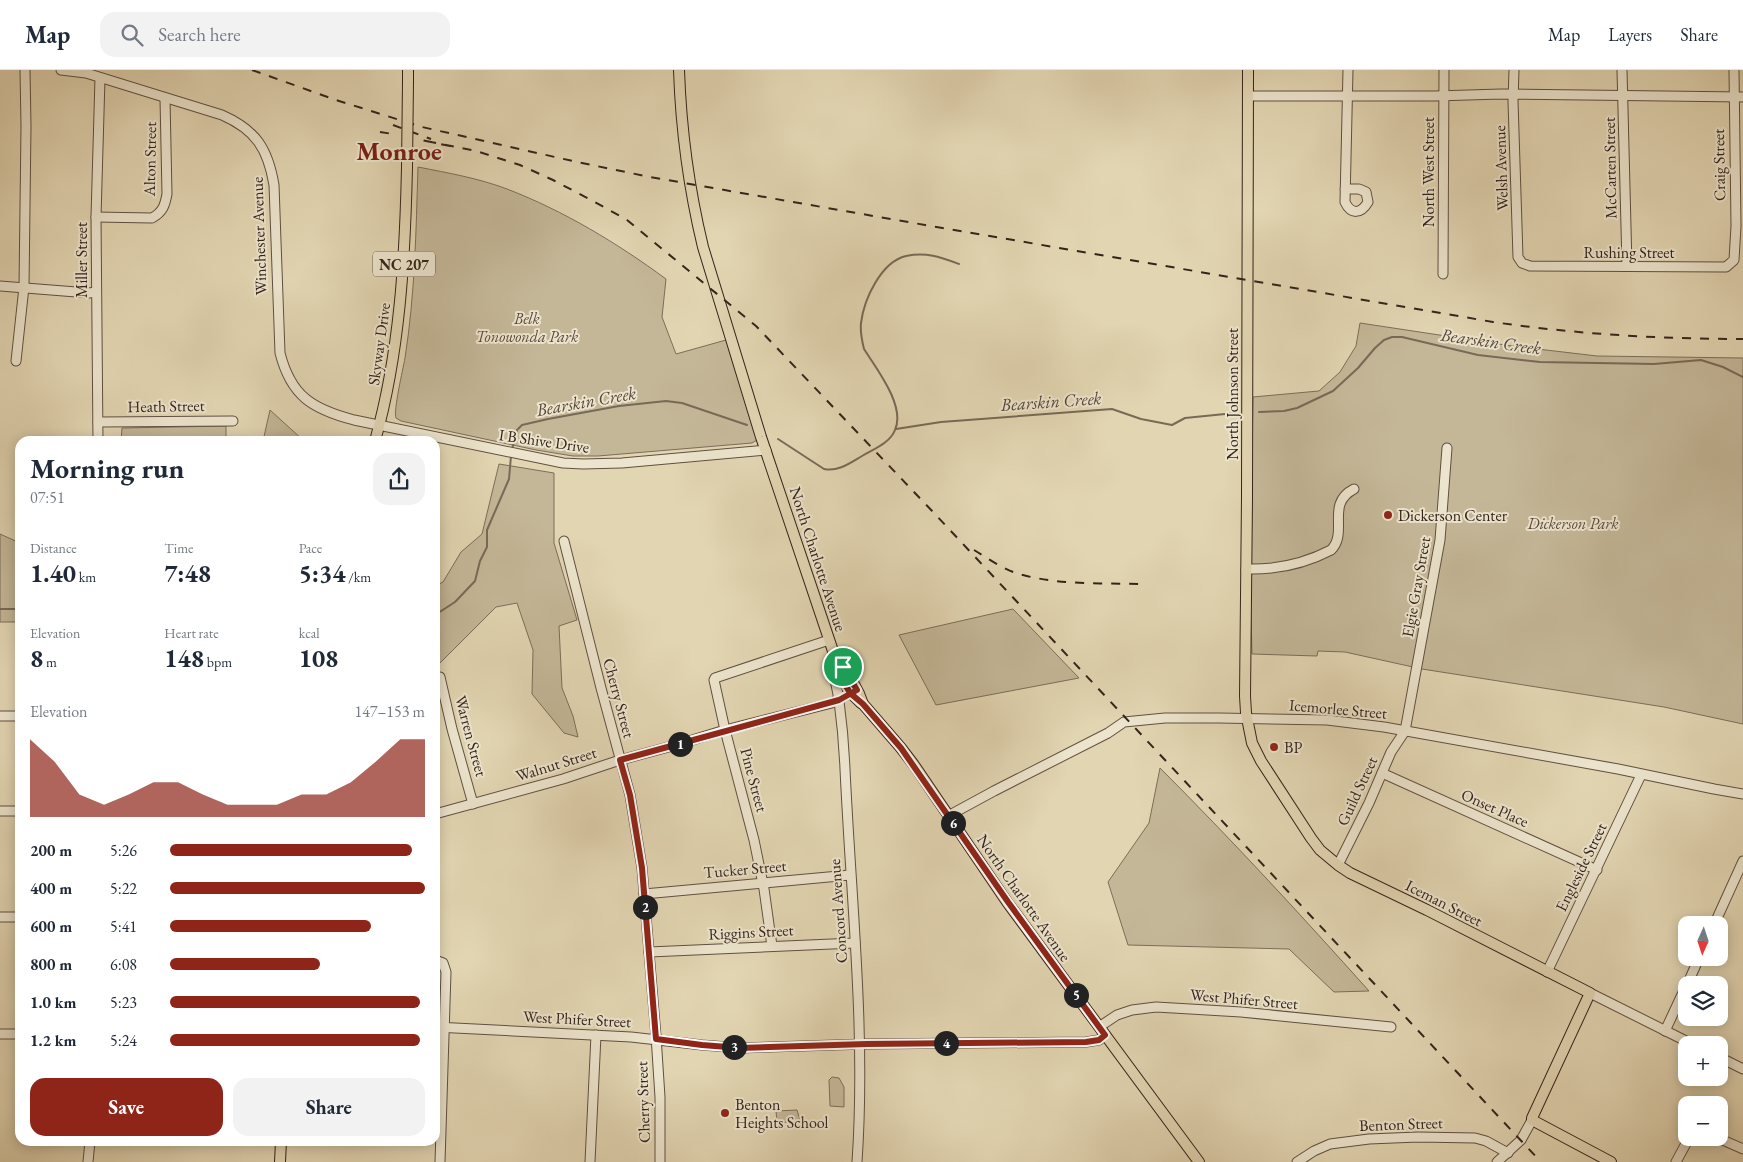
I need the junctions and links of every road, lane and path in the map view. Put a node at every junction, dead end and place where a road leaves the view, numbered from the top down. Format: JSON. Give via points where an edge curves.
{"nodes":[{"id":1,"x":25,"y":70,"type":"edge"},
{"id":2,"x":61,"y":70,"type":"edge"},
{"id":3,"x":408,"y":70,"type":"edge"},
{"id":4,"x":679,"y":70,"type":"edge"},
{"id":5,"x":1248,"y":70,"type":"edge"},
{"id":6,"x":1348,"y":70,"type":"edge"},
{"id":7,"x":1444,"y":70,"type":"edge"},
{"id":8,"x":1514,"y":70,"type":"edge"},
{"id":9,"x":1622,"y":70,"type":"edge"},
{"id":10,"x":1734,"y":70,"type":"edge"},
{"id":11,"x":100,"y":78,"type":"junction"},
{"id":12,"x":1514,"y":94,"type":"junction"},
{"id":13,"x":1248,"y":96,"type":"junction"},
{"id":14,"x":1444,"y":96,"type":"junction"},
{"id":15,"x":1623,"y":96,"type":"junction"},
{"id":16,"x":1347,"y":97,"type":"junction"},
{"id":17,"x":1739,"y":97,"type":"edge"},
{"id":18,"x":166,"y":99,"type":"junction"},
{"id":19,"x":1346,"y":189,"type":"dead end"},
{"id":20,"x":96,"y":217,"type":"junction"},
{"id":21,"x":1734,"y":260,"type":"joint"},
{"id":22,"x":1522,"y":263,"type":"joint"},
{"id":23,"x":1627,"y":266,"type":"junction"},
{"id":24,"x":1443,"y":274,"type":"dead end"},
{"id":25,"x":0,"y":286,"type":"edge"},
{"id":26,"x":24,"y":287,"type":"junction"},
{"id":27,"x":96,"y":292,"type":"junction"},
{"id":28,"x":16,"y":361,"type":"dead end"},
{"id":29,"x":233,"y":421,"type":"dead end"},
{"id":30,"x":98,"y":422,"type":"junction"},
{"id":31,"x":380,"y":425,"type":"junction"},
{"id":32,"x":98,"y":436,"type":"edge"},
{"id":33,"x":377,"y":436,"type":"edge"},
{"id":34,"x":431,"y":436,"type":"edge"},
{"id":35,"x":440,"y":438,"type":"edge"},
{"id":36,"x":1447,"y":448,"type":"dead end"},
{"id":37,"x":766,"y":450,"type":"junction"},
{"id":38,"x":1354,"y":489,"type":"dead end"},
{"id":39,"x":564,"y":541,"type":"dead end"},
{"id":40,"x":1246,"y":569,"type":"junction"},
{"id":41,"x":829,"y":640,"type":"junction"},
{"id":42,"x":836,"y":660,"type":"junction"},
{"id":43,"x":440,"y":677,"type":"dead end"},
{"id":44,"x":854,"y":692,"type":"junction"},
{"id":45,"x":839,"y":700,"type":"junction"},
{"id":46,"x":0,"y":716,"type":"edge"},
{"id":47,"x":15,"y":716,"type":"edge"},
{"id":48,"x":1247,"y":718,"type":"junction"},
{"id":49,"x":725,"y":730,"type":"junction"},
{"id":50,"x":1405,"y":730,"type":"junction"},
{"id":51,"x":620,"y":760,"type":"junction"},
{"id":52,"x":1382,"y":773,"type":"junction"},
{"id":53,"x":1641,"y":775,"type":"junction"},
{"id":54,"x":1743,"y":794,"type":"edge"},
{"id":55,"x":473,"y":804,"type":"junction"},
{"id":56,"x":15,"y":811,"type":"edge"},
{"id":57,"x":0,"y":812,"type":"edge"},
{"id":58,"x":440,"y":813,"type":"edge"},
{"id":59,"x":948,"y":816,"type":"junction"},
{"id":60,"x":1743,"y":861,"type":"edge"},
{"id":61,"x":1338,"y":865,"type":"junction"},
{"id":62,"x":1597,"y":870,"type":"junction"},
{"id":63,"x":850,"y":875,"type":"junction"},
{"id":64,"x":763,"y":883,"type":"junction"},
{"id":65,"x":644,"y":894,"type":"junction"},
{"id":66,"x":15,"y":916,"type":"edge"},
{"id":67,"x":1718,"y":916,"type":"edge"},
{"id":68,"x":0,"y":917,"type":"edge"},
{"id":69,"x":855,"y":943,"type":"junction"},
{"id":70,"x":772,"y":946,"type":"junction"},
{"id":71,"x":649,"y":952,"type":"junction"},
{"id":72,"x":440,"y":962,"type":"edge"},
{"id":73,"x":1547,"y":972,"type":"junction"},
{"id":74,"x":1590,"y":993,"type":"junction"},
{"id":75,"x":1678,"y":1003,"type":"edge"},
{"id":76,"x":440,"y":1027,"type":"edge"},
{"id":77,"x":445,"y":1027,"type":"junction"},
{"id":78,"x":1391,"y":1027,"type":"dead end"},
{"id":79,"x":1102,"y":1031,"type":"junction"},
{"id":80,"x":1665,"y":1031,"type":"junction"},
{"id":81,"x":0,"y":1034,"type":"edge"},
{"id":82,"x":15,"y":1034,"type":"edge"},
{"id":83,"x":596,"y":1035,"type":"junction"},
{"id":84,"x":1678,"y":1037,"type":"edge"},
{"id":85,"x":656,"y":1039,"type":"junction"},
{"id":86,"x":860,"y":1044,"type":"junction"},
{"id":87,"x":1728,"y":1062,"type":"edge"},
{"id":88,"x":1743,"y":1069,"type":"edge"},
{"id":89,"x":1532,"y":1120,"type":"junction"},
{"id":90,"x":1728,"y":1143,"type":"edge"},
{"id":91,"x":90,"y":1146,"type":"edge"},
{"id":92,"x":281,"y":1146,"type":"edge"},
{"id":93,"x":1685,"y":1146,"type":"edge"},
{"id":94,"x":1743,"y":1150,"type":"edge"},
{"id":95,"x":1508,"y":1153,"type":"junction"},
{"id":96,"x":88,"y":1162,"type":"edge"},
{"id":97,"x":280,"y":1162,"type":"edge"},
{"id":98,"x":440,"y":1162,"type":"edge"},
{"id":99,"x":590,"y":1162,"type":"edge"},
{"id":100,"x":660,"y":1162,"type":"edge"},
{"id":101,"x":857,"y":1162,"type":"edge"},
{"id":102,"x":1199,"y":1162,"type":"edge"},
{"id":103,"x":1297,"y":1162,"type":"edge"},
{"id":104,"x":1497,"y":1162,"type":"edge"},
{"id":105,"x":1611,"y":1162,"type":"edge"},
{"id":106,"x":1676,"y":1162,"type":"edge"}],
"edges":[{"from":1,"to":26,"type":"street"},
{"from":2,"to":11,"type":"street","name":"Winchester Avenue"},
{"from":3,"to":31,"type":"main road","name":"Skyway Drive","number":"NC 207","bridge":true,"via":[[402,284],[392,366]]},
{"from":4,"to":37,"type":"main road","name":"North Charlotte Avenue","via":[[686,162],[695,215]]},
{"from":5,"to":13,"type":"main road","name":"North Johnson Street"},
{"from":6,"to":16,"type":"street"},
{"from":7,"to":14,"type":"street","name":"North West Street"},
{"from":8,"to":12,"type":"street","name":"Welsh Avenue"},
{"from":9,"to":15,"type":"street","name":"McCarten Street"},
{"from":10,"to":17,"type":"street","name":"Craig Street"},
{"from":11,"to":18,"type":"street","name":"Winchester Avenue"},
{"from":11,"to":20,"type":"street","name":"Miller Street"},
{"from":12,"to":14,"type":"street"},
{"from":12,"to":15,"type":"street"},
{"from":12,"to":22,"type":"street","name":"Welsh Avenue","via":[[1518,257]]},
{"from":13,"to":16,"type":"street"},
{"from":13,"to":40,"type":"main road","name":"North Johnson Street"},
{"from":14,"to":16,"type":"street"},
{"from":14,"to":24,"type":"street","name":"North West Street"},
{"from":15,"to":17,"type":"street"},
{"from":15,"to":23,"type":"street","name":"McCarten Street"},
{"from":16,"to":19,"type":"street"},
{"from":17,"to":21,"type":"street","name":"Craig Street"},
{"from":18,"to":20,"type":"street","name":"Alton Street","via":[[166,194],[160,214],[152,218]]},
{"from":18,"to":31,"type":"street","name":"Winchester Avenue","via":[[237,122],[257,140],[269,162],[274,185],[278,330],[287,376],[303,396],[329,414]]},
{"from":20,"to":27,"type":"street","name":"Miller Street"},
{"from":21,"to":23,"type":"street","name":"Rushing Street","via":[[1726,267]]},
{"from":22,"to":23,"type":"street","name":"Rushing Street","via":[[1530,266]]},
{"from":25,"to":26,"type":"street"},
{"from":26,"to":27,"type":"street"},
{"from":26,"to":28,"type":"street"},
{"from":27,"to":30,"type":"street","name":"Miller Street"},
{"from":29,"to":30,"type":"street","name":"Heath Street"},
{"from":30,"to":32,"type":"street","name":"Miller Street"},
{"from":31,"to":33,"type":"main road","name":"Skyway Drive","number":"NC 207"},
{"from":31,"to":34,"type":"street","name":"I B Shive Drive"},
{"from":35,"to":37,"type":"street","name":"I B Shive Drive","via":[[563,463],[598,464]]},
{"from":36,"to":50,"type":"street","name":"Elgie Gray Street","via":[[1440,540]]},
{"from":37,"to":41,"type":"main road","name":"North Charlotte Avenue"},
{"from":38,"to":40,"type":"street","via":[[1340,503],[1338,539],[1331,550],[1280,568]]},
{"from":39,"to":51,"type":"street","name":"Cherry Street"},
{"from":40,"to":48,"type":"main road","name":"North Johnson Street"},
{"from":41,"to":42,"type":"main road","name":"North Charlotte Avenue"},
{"from":41,"to":49,"type":"street","name":"Pine Street","via":[[715,678]]},
{"from":42,"to":44,"type":"main road","name":"North Charlotte Avenue","via":[[838,672]]},
{"from":42,"to":45,"type":"street","name":"Concord Avenue","via":[[834,671]]},
{"from":43,"to":55,"type":"street","name":"Warren Street"},
{"from":44,"to":45,"type":"street","name":"Walnut Street"},
{"from":44,"to":59,"type":"main road","name":"North Charlotte Avenue","via":[[901,748]]},
{"from":45,"to":49,"type":"street","name":"Walnut Street"},
{"from":45,"to":63,"type":"street","name":"Concord Avenue"},
{"from":46,"to":47,"type":"street"},
{"from":48,"to":50,"type":"street","name":"Icemorlee Street","via":[[1327,720]]},
{"from":48,"to":59,"type":"street","name":"Icemorlee Street","via":[[1165,718],[1124,722]]},
{"from":48,"to":61,"type":"main road","name":"Iceman Street","via":[[1252,743],[1261,761],[1311,838]]},
{"from":49,"to":51,"type":"street","name":"Walnut Street"},
{"from":49,"to":64,"type":"street","name":"Pine Street"},
{"from":50,"to":52,"type":"street","name":"Guild Street"},
{"from":50,"to":53,"type":"street","name":"Icemorlee Street"},
{"from":51,"to":55,"type":"street","name":"Walnut Street"},
{"from":51,"to":65,"type":"street","name":"Cherry Street","via":[[630,795]]},
{"from":52,"to":61,"type":"street","name":"Guild Street"},
{"from":52,"to":62,"type":"street","name":"Onset Place"},
{"from":53,"to":54,"type":"street","name":"Icemorlee Street"},
{"from":53,"to":62,"type":"street","name":"Engleside Street"},
{"from":55,"to":58,"type":"street","name":"Walnut Street"},
{"from":56,"to":57,"type":"street"},
{"from":59,"to":79,"type":"main road","name":"North Charlotte Avenue"},
{"from":60,"to":67,"type":"street"},
{"from":61,"to":73,"type":"main road","name":"Iceman Street"},
{"from":62,"to":73,"type":"street","name":"Engleside Street"},
{"from":63,"to":64,"type":"street","name":"Tucker Street"},
{"from":63,"to":69,"type":"street","name":"Concord Avenue"},
{"from":64,"to":65,"type":"street","name":"Tucker Street"},
{"from":64,"to":70,"type":"street","name":"Pine Street"},
{"from":65,"to":71,"type":"street","name":"Cherry Street"},
{"from":66,"to":68,"type":"street"},
{"from":69,"to":70,"type":"street","name":"Riggins Street"},
{"from":69,"to":86,"type":"street","name":"Concord Avenue"},
{"from":70,"to":71,"type":"street","name":"Riggins Street"},
{"from":71,"to":85,"type":"street","name":"Cherry Street"},
{"from":72,"to":77,"type":"street","via":[[446,972]]},
{"from":73,"to":74,"type":"main road","name":"Iceman Street"},
{"from":74,"to":80,"type":"street","name":"Iceman Street"},
{"from":74,"to":89,"type":"main road","via":[[1534,1109]]},
{"from":75,"to":80,"type":"street"},
{"from":76,"to":77,"type":"street","name":"West Phifer Street"},
{"from":77,"to":83,"type":"street","name":"West Phifer Street"},
{"from":77,"to":98,"type":"street"},
{"from":78,"to":79,"type":"street","name":"West Phifer Street","via":[[1156,1007],[1117,1015]]},
{"from":79,"to":86,"type":"street","name":"West Phifer Street","via":[[1099,1040],[1086,1042]]},
{"from":79,"to":102,"type":"main road","name":"North Charlotte Avenue"},
{"from":80,"to":84,"type":"street","name":"Iceman Street"},
{"from":81,"to":82,"type":"street"},
{"from":83,"to":85,"type":"street","name":"West Phifer Street"},
{"from":83,"to":99,"type":"street"},
{"from":85,"to":86,"type":"street","name":"West Phifer Street","via":[[740,1048]]},
{"from":85,"to":100,"type":"street","name":"Cherry Street"},
{"from":86,"to":101,"type":"street","name":"Concord Avenue"},
{"from":87,"to":88,"type":"street"},
{"from":89,"to":95,"type":"street","via":[[1521,1140]]},
{"from":89,"to":105,"type":"main road"},
{"from":90,"to":94,"type":"street"},
{"from":91,"to":96,"type":"street"},
{"from":92,"to":97,"type":"main road"},
{"from":93,"to":106,"type":"street"},
{"from":95,"to":103,"type":"street","name":"Benton Street","via":[[1475,1138],[1408,1137],[1330,1144]]},
{"from":95,"to":104,"type":"street"}]}
